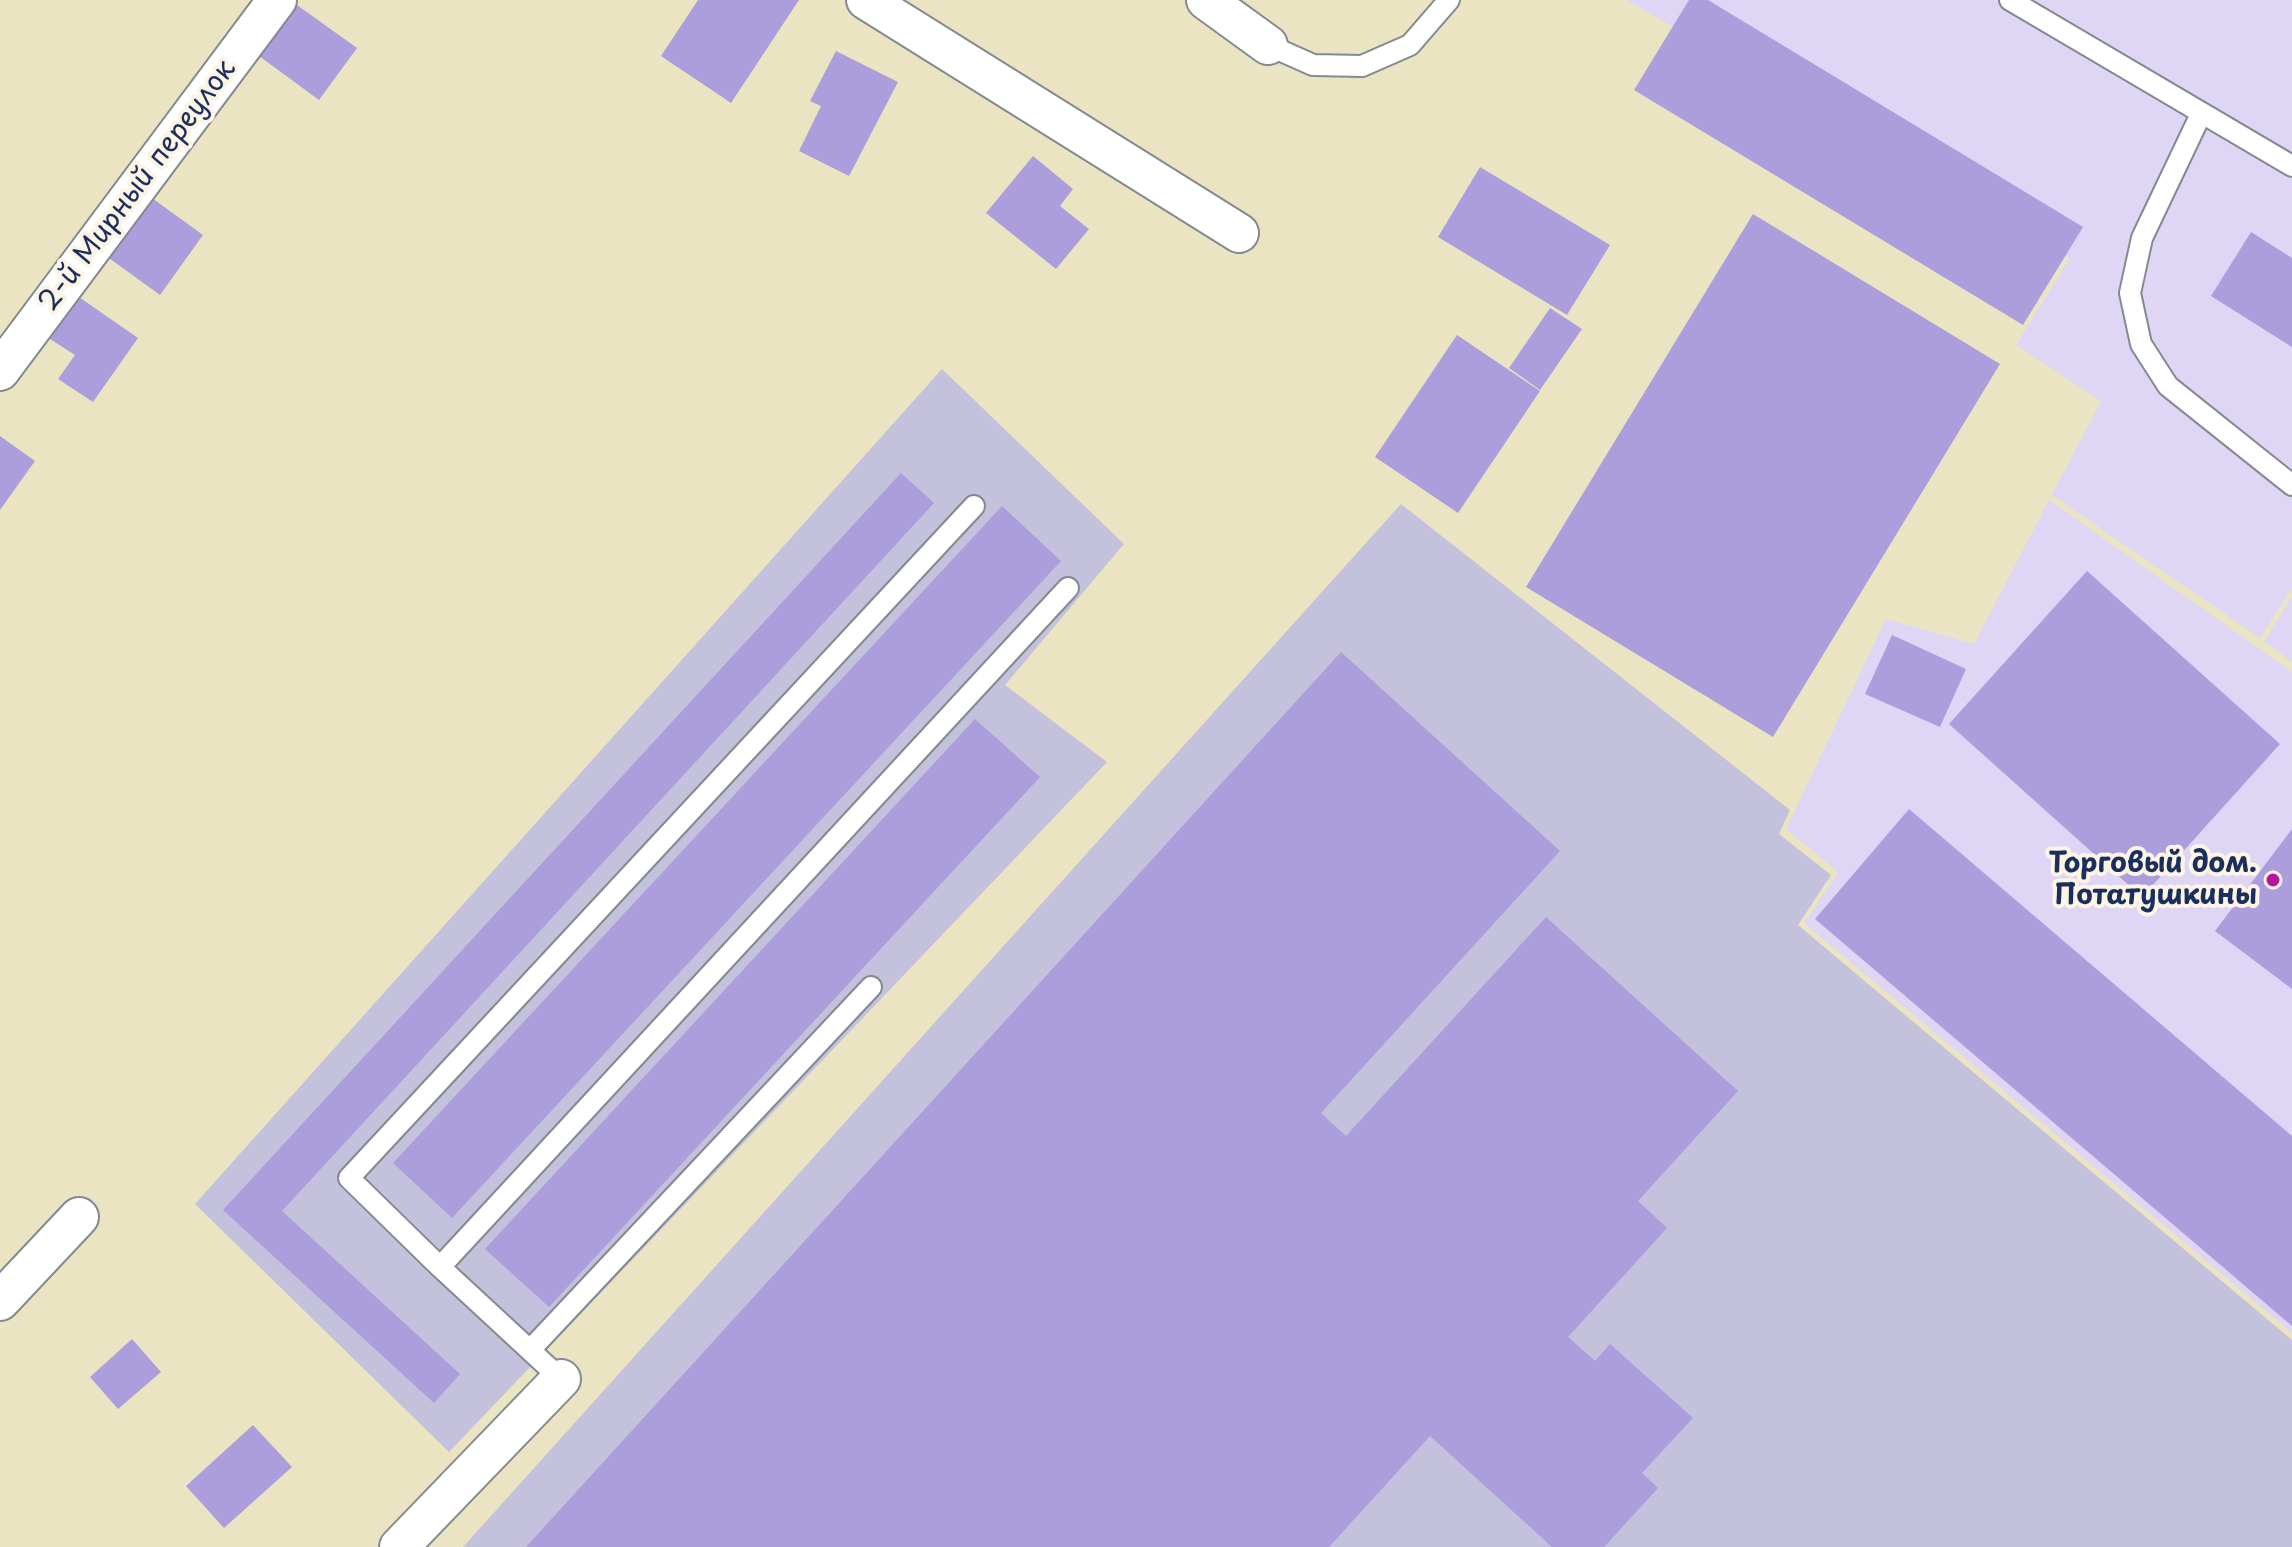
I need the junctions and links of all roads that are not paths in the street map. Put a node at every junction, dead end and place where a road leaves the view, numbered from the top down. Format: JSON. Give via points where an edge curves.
{"nodes":[{"id":1,"x":277,"y":0,"type":"edge"},
{"id":2,"x":866,"y":0,"type":"edge"},
{"id":3,"x":1206,"y":0,"type":"edge"},
{"id":4,"x":1449,"y":0,"type":"edge"},
{"id":5,"x":2016,"y":1,"type":"edge"},
{"id":6,"x":1268,"y":45,"type":"joint"},
{"id":7,"x":2201,"y":114,"type":"junction"},
{"id":8,"x":2292,"y":166,"type":"edge"},
{"id":9,"x":1239,"y":233,"type":"dead end"},
{"id":10,"x":0,"y":371,"type":"edge"},
{"id":11,"x":2292,"y":485,"type":"edge"},
{"id":12,"x":974,"y":506,"type":"dead end"},
{"id":13,"x":1068,"y":588,"type":"dead end"},
{"id":14,"x":871,"y":987,"type":"dead end"},
{"id":15,"x":79,"y":1217,"type":"dead end"},
{"id":16,"x":440,"y":1267,"type":"junction"},
{"id":17,"x":0,"y":1301,"type":"edge"},
{"id":18,"x":530,"y":1350,"type":"junction"},
{"id":19,"x":561,"y":1379,"type":"joint"},
{"id":20,"x":399,"y":1547,"type":"edge"}],
"edges":[{"from":1,"to":10,"type":"street","name":"2-й Мирный переулок"},
{"from":2,"to":9,"type":"street"},
{"from":3,"to":6,"type":"street"},
{"from":4,"to":6,"type":"lane","via":[[1410,45],[1362,66],[1313,65]]},
{"from":5,"to":7,"type":"lane"},
{"from":7,"to":8,"type":"lane"},
{"from":7,"to":11,"type":"lane","via":[[2142,238],[2130,293],[2141,344],[2168,386]]},
{"from":12,"to":16,"type":"lane","via":[[349,1178]]},
{"from":13,"to":16,"type":"lane"},
{"from":14,"to":18,"type":"lane"},
{"from":15,"to":17,"type":"street"},
{"from":16,"to":18,"type":"lane"},
{"from":18,"to":19,"type":"lane"},
{"from":19,"to":20,"type":"street"}]}
